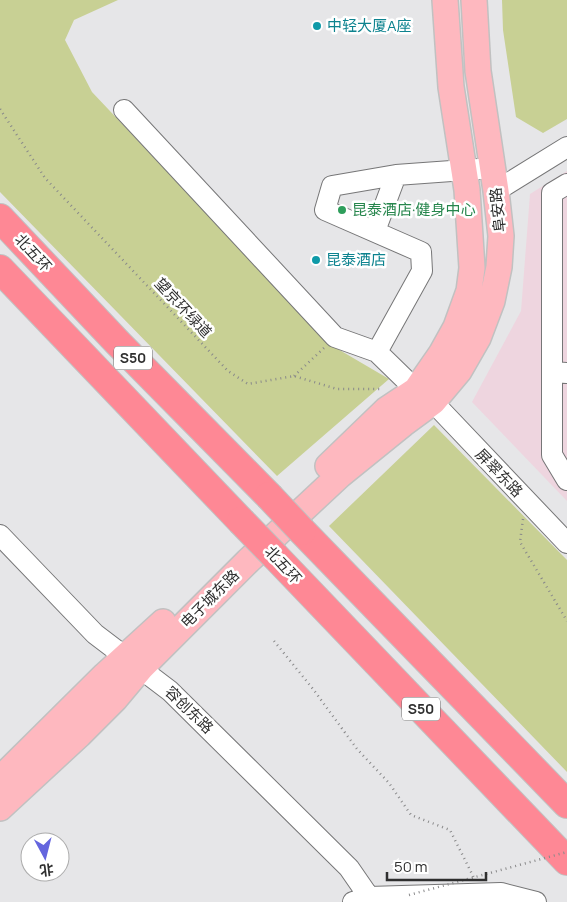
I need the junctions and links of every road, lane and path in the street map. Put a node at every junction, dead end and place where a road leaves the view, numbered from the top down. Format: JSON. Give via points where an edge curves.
{"nodes":[{"id":1,"x":445,"y":0,"type":"edge"},
{"id":2,"x":474,"y":0,"type":"edge"},
{"id":3,"x":0,"y":109,"type":"edge"},
{"id":4,"x":124,"y":110,"type":"dead end"},
{"id":5,"x":567,"y":147,"type":"edge"},
{"id":6,"x":464,"y":170,"type":"junction"},
{"id":7,"x":396,"y":175,"type":"junction"},
{"id":8,"x":494,"y":179,"type":"junction"},
{"id":9,"x":567,"y":184,"type":"edge"},
{"id":10,"x":0,"y":218,"type":"edge"},
{"id":11,"x":375,"y":231,"type":"junction"},
{"id":12,"x":0,"y":269,"type":"edge"},
{"id":13,"x":335,"y":337,"type":"junction"},
{"id":14,"x":377,"y":352,"type":"junction"},
{"id":15,"x":559,"y":372,"type":"edge"},
{"id":16,"x":294,"y":376,"type":"junction"},
{"id":17,"x":386,"y":389,"type":"dead end"},
{"id":18,"x":425,"y":396,"type":"junction"},
{"id":19,"x":567,"y":480,"type":"edge"},
{"id":20,"x":526,"y":500,"type":"junction"},
{"id":21,"x":0,"y":535,"type":"edge"},
{"id":22,"x":567,"y":543,"type":"edge"},
{"id":23,"x":567,"y":621,"type":"edge"},
{"id":24,"x":274,"y":641,"type":"dead end"},
{"id":25,"x":134,"y":663,"type":"junction"},
{"id":26,"x":0,"y":778,"type":"edge"},
{"id":27,"x":567,"y":804,"type":"edge"},
{"id":28,"x":0,"y":808,"type":"edge"},
{"id":29,"x":567,"y":852,"type":"edge"},
{"id":30,"x":567,"y":861,"type":"edge"},
{"id":31,"x":474,"y":878,"type":"junction"},
{"id":32,"x":409,"y":895,"type":"junction"},
{"id":33,"x":361,"y":899,"type":"edge"},
{"id":34,"x":536,"y":902,"type":"edge"}],
"edges":[{"from":1,"to":6,"type":"main road","name":"阜安路","via":[[451,86]]},
{"from":2,"to":8,"type":"main road","name":"阜安路","via":[[478,71]]},
{"from":3,"to":16,"type":"path","name":"望京环绿道","via":[[45,178],[228,371],[248,384]]},
{"from":4,"to":13,"type":"street"},
{"from":5,"to":8,"type":"street"},
{"from":6,"to":7,"type":"street"},
{"from":6,"to":8,"type":"street"},
{"from":6,"to":18,"type":"main road","name":"阜安路","via":[[472,259],[469,291]]},
{"from":7,"to":11,"type":"street"},
{"from":7,"to":11,"type":"street","via":[[332,186],[324,210]]},
{"from":8,"to":18,"type":"main road","name":"阜安路","via":[[501,236],[500,267],[492,301],[478,338],[459,371]]},
{"from":9,"to":15,"type":"street","via":[[552,192]]},
{"from":10,"to":27,"type":"highway","name":"北五环","number":"S50","bridge":true},
{"from":11,"to":14,"type":"street","via":[[421,252],[422,271]]},
{"from":12,"to":30,"type":"highway","name":"北五环","number":"S50","bridge":true},
{"from":13,"to":14,"type":"street"},
{"from":13,"to":16,"type":"path"},
{"from":14,"to":18,"type":"street","name":"屏翠东路"},
{"from":15,"to":19,"type":"street","via":[[552,455]]},
{"from":16,"to":17,"type":"path","name":"望京环绿道","via":[[336,389]]},
{"from":18,"to":20,"type":"street","name":"屏翠东路"},
{"from":18,"to":25,"type":"main road","name":"电子城东路","via":[[403,424],[340,475]]},
{"from":20,"to":22,"type":"street","name":"屏翠东路"},
{"from":20,"to":23,"type":"path","via":[[520,542]]},
{"from":21,"to":25,"type":"street","name":"容创东路","via":[[95,634]]},
{"from":24,"to":31,"type":"path","via":[[357,749],[389,783],[411,815],[450,830]]},
{"from":25,"to":26,"type":"main road","name":"电子城东路","via":[[105,676]]},
{"from":25,"to":28,"type":"main road","name":"电子城东路","via":[[115,699]]},
{"from":25,"to":33,"type":"street","name":"容创东路","via":[[170,690],[342,862]]},
{"from":29,"to":31,"type":"path","bridge":true},
{"from":31,"to":32,"type":"path","bridge":true},
{"from":32,"to":33,"type":"street"},
{"from":32,"to":34,"type":"street","via":[[500,893]]}]}
